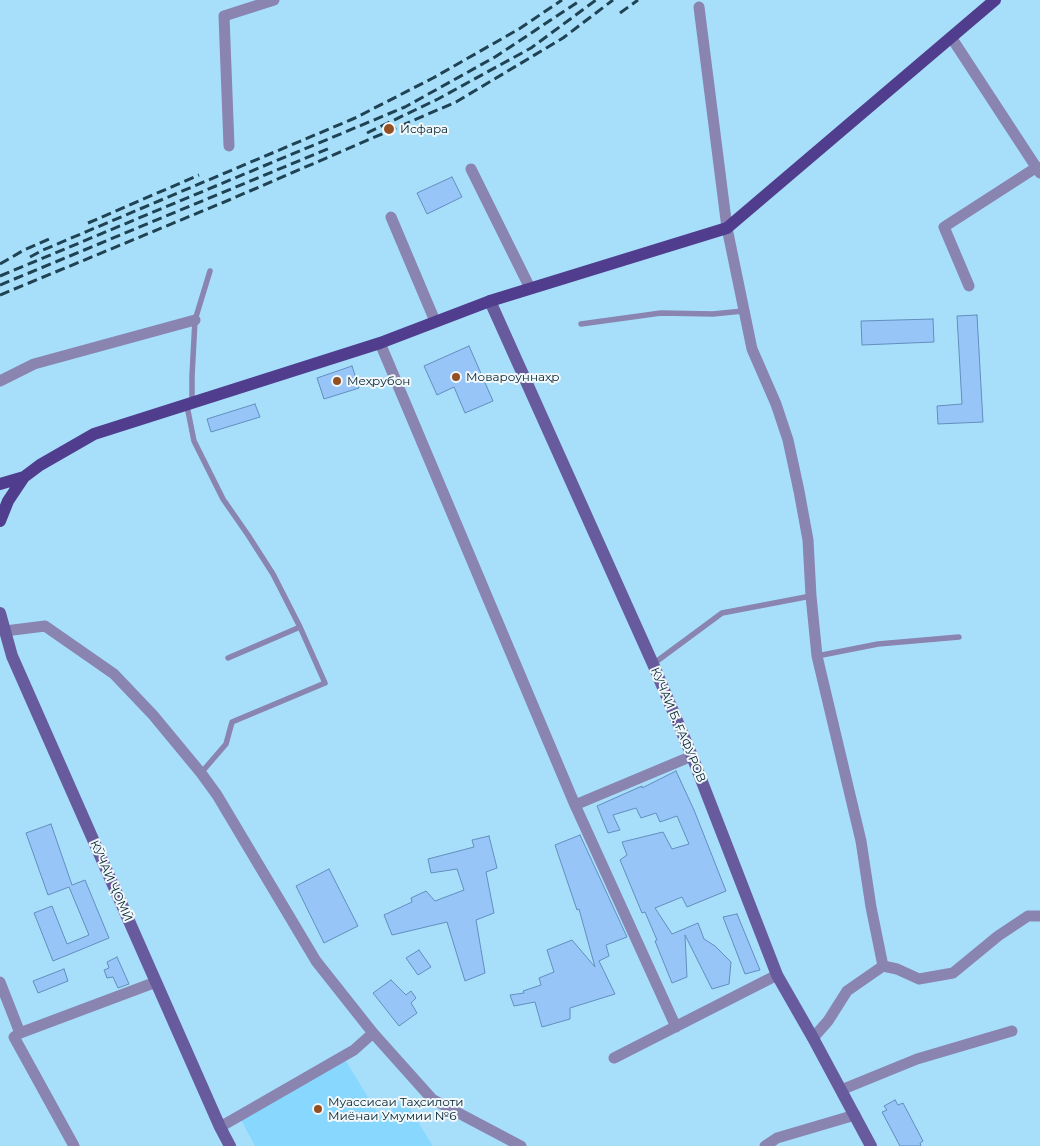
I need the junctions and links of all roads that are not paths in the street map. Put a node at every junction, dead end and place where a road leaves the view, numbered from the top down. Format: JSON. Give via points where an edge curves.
{"nodes":[{"id":1,"x":274,"y":0,"type":"edge"},
{"id":2,"x":995,"y":0,"type":"edge"},
{"id":3,"x":699,"y":7,"type":"dead end"},
{"id":4,"x":951,"y":37,"type":"junction"},
{"id":5,"x":229,"y":146,"type":"dead end"},
{"id":6,"x":471,"y":169,"type":"dead end"},
{"id":7,"x":1038,"y":170,"type":"edge"},
{"id":8,"x":391,"y":216,"type":"dead end"},
{"id":9,"x":727,"y":228,"type":"junction"},
{"id":10,"x":210,"y":272,"type":"dead end"},
{"id":11,"x":969,"y":286,"type":"dead end"},
{"id":12,"x":530,"y":288,"type":"junction"},
{"id":13,"x":490,"y":300,"type":"junction"},
{"id":14,"x":743,"y":311,"type":"junction"},
{"id":15,"x":195,"y":320,"type":"junction"},
{"id":16,"x":435,"y":321,"type":"junction"},
{"id":17,"x":581,"y":324,"type":"dead end"},
{"id":18,"x":380,"y":342,"type":"junction"},
{"id":19,"x":0,"y":381,"type":"edge"},
{"id":20,"x":190,"y":405,"type":"junction"},
{"id":21,"x":24,"y":477,"type":"junction"},
{"id":22,"x":0,"y":484,"type":"edge"},
{"id":23,"x":0,"y":520,"type":"edge"},
{"id":24,"x":811,"y":596,"type":"junction"},
{"id":25,"x":0,"y":613,"type":"edge"},
{"id":26,"x":300,"y":627,"type":"junction"},
{"id":27,"x":5,"y":631,"type":"junction"},
{"id":28,"x":960,"y":637,"type":"dead end"},
{"id":29,"x":817,"y":656,"type":"junction"},
{"id":30,"x":228,"y":658,"type":"dead end"},
{"id":31,"x":653,"y":664,"type":"junction"},
{"id":32,"x":692,"y":756,"type":"junction"},
{"id":33,"x":201,"y":772,"type":"junction"},
{"id":34,"x":575,"y":805,"type":"junction"},
{"id":35,"x":1040,"y":916,"type":"edge"},
{"id":36,"x":884,"y":966,"type":"junction"},
{"id":37,"x":777,"y":975,"type":"junction"},
{"id":38,"x":0,"y":982,"type":"edge"},
{"id":39,"x":156,"y":982,"type":"junction"},
{"id":40,"x":676,"y":1027,"type":"junction"},
{"id":41,"x":1012,"y":1031,"type":"dead end"},
{"id":42,"x":20,"y":1033,"type":"junction"},
{"id":43,"x":373,"y":1033,"type":"junction"},
{"id":44,"x":813,"y":1038,"type":"junction"},
{"id":45,"x":614,"y":1058,"type":"dead end"},
{"id":46,"x":841,"y":1090,"type":"junction"},
{"id":47,"x":855,"y":1115,"type":"junction"},
{"id":48,"x":220,"y":1126,"type":"junction"},
{"id":49,"x":74,"y":1146,"type":"edge"},
{"id":50,"x":230,"y":1146,"type":"edge"},
{"id":51,"x":521,"y":1146,"type":"edge"},
{"id":52,"x":765,"y":1146,"type":"edge"},
{"id":53,"x":871,"y":1146,"type":"edge"}],
"edges":[{"from":1,"to":5,"type":"street","via":[[224,16]]},
{"from":2,"to":4,"type":"main road"},
{"from":3,"to":9,"type":"street"},
{"from":4,"to":7,"type":"street"},
{"from":4,"to":9,"type":"main road"},
{"from":6,"to":12,"type":"street"},
{"from":7,"to":11,"type":"street","via":[[944,227]]},
{"from":8,"to":16,"type":"street"},
{"from":9,"to":12,"type":"main road"},
{"from":9,"to":14,"type":"street"},
{"from":10,"to":15,"type":"lane"},
{"from":12,"to":13,"type":"main road"},
{"from":13,"to":16,"type":"main road"},
{"from":13,"to":31,"type":"street","name":"КУЧАИ Б. ҒАФУРОВ"},
{"from":14,"to":17,"type":"lane","via":[[661,313]]},
{"from":14,"to":24,"type":"street","via":[[752,349],[788,440],[808,540]]},
{"from":15,"to":19,"type":"street","via":[[34,364]]},
{"from":15,"to":20,"type":"lane"},
{"from":16,"to":18,"type":"main road"},
{"from":18,"to":20,"type":"main road"},
{"from":18,"to":34,"type":"street"},
{"from":20,"to":21,"type":"main road","via":[[94,434],[40,464]]},
{"from":20,"to":26,"type":"lane","via":[[194,441],[223,499],[273,574]]},
{"from":21,"to":22,"type":"main road"},
{"from":21,"to":23,"type":"main road"},
{"from":24,"to":29,"type":"street"},
{"from":24,"to":31,"type":"lane","via":[[722,613]]},
{"from":25,"to":27,"type":"street","name":"КӮЧАИ ҶОМӢ"},
{"from":26,"to":30,"type":"lane"},
{"from":26,"to":33,"type":"lane","via":[[325,683],[232,722],[226,744]]},
{"from":27,"to":33,"type":"street","via":[[45,626],[114,674]]},
{"from":27,"to":39,"type":"street","name":"КӮЧАИ ҶОМӢ","via":[[12,656]]},
{"from":28,"to":29,"type":"lane","via":[[878,644]]},
{"from":29,"to":36,"type":"street","via":[[861,841]]},
{"from":31,"to":32,"type":"street","name":"КУЧАИ Б. ҒАФУРОВ"},
{"from":32,"to":34,"type":"street"},
{"from":32,"to":37,"type":"street","name":"КУЧАИ Б. ҒАФУРОВ"},
{"from":33,"to":43,"type":"street","via":[[316,961]]},
{"from":34,"to":40,"type":"street"},
{"from":35,"to":36,"type":"street","via":[[1028,916],[953,973],[919,979]]},
{"from":36,"to":44,"type":"street","via":[[847,991]]},
{"from":37,"to":40,"type":"street"},
{"from":37,"to":44,"type":"street","name":"КУЧАИ Б. ҒАФУРОВ"},
{"from":38,"to":42,"type":"street"},
{"from":39,"to":42,"type":"street"},
{"from":39,"to":48,"type":"street","name":"КӮЧАИ ҶОМӢ"},
{"from":40,"to":45,"type":"street"},
{"from":41,"to":46,"type":"street","via":[[917,1059]]},
{"from":42,"to":49,"type":"street","via":[[14,1038]]},
{"from":43,"to":48,"type":"street","via":[[354,1050]]},
{"from":43,"to":51,"type":"street","via":[[432,1099]]},
{"from":44,"to":46,"type":"street","name":"КУЧАИ Б. ҒАФУРОВ"},
{"from":46,"to":47,"type":"street","name":"КУЧАИ Б. ҒАФУРОВ"},
{"from":47,"to":52,"type":"street","via":[[777,1138]]},
{"from":47,"to":53,"type":"street","name":"КУЧАИ Б. ҒАФУРОВ"},
{"from":48,"to":50,"type":"street","name":"КӮЧАИ ҶОМӢ"}]}
